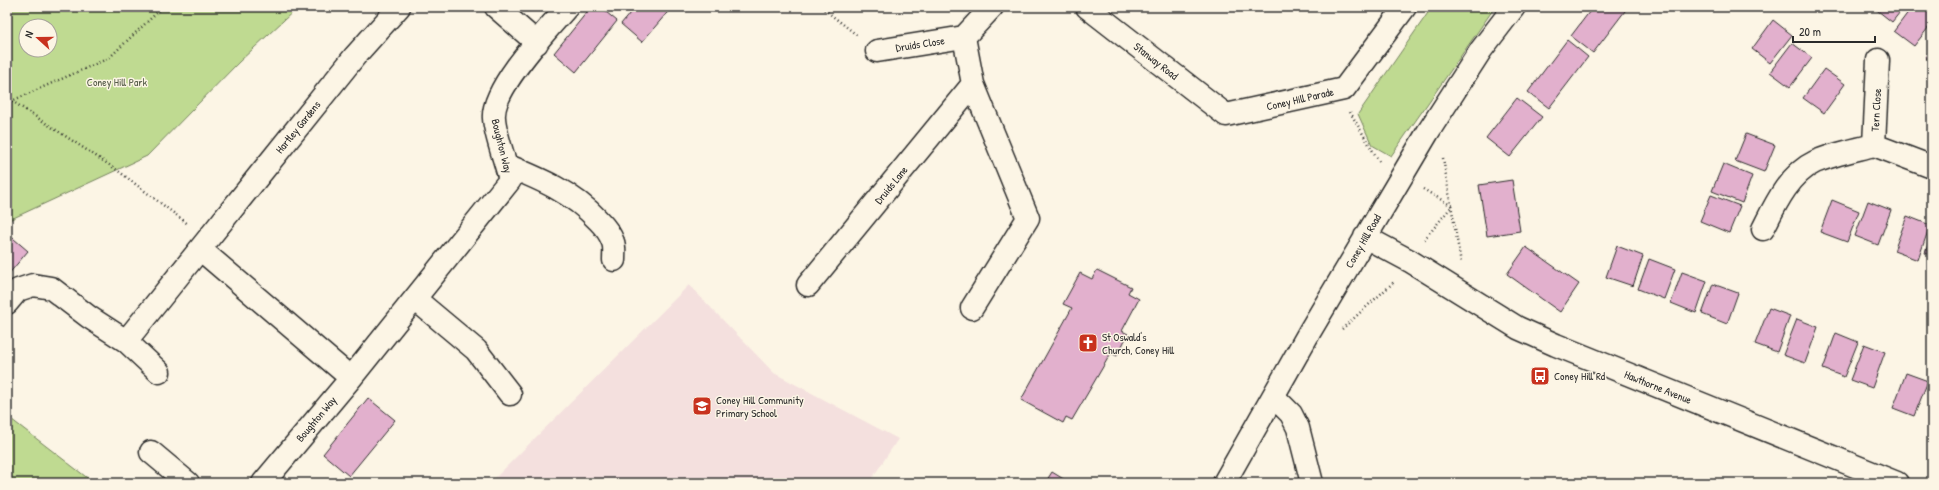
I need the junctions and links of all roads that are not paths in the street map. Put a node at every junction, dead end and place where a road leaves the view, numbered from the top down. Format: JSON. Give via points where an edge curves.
{"nodes":[{"id":1,"x":399,"y":7,"type":"edge"},
{"id":2,"x":496,"y":7,"type":"edge"},
{"id":3,"x":567,"y":7,"type":"edge"},
{"id":4,"x":992,"y":7,"type":"edge"},
{"id":5,"x":1086,"y":7,"type":"edge"},
{"id":6,"x":1405,"y":7,"type":"edge"},
{"id":7,"x":1514,"y":7,"type":"edge"},
{"id":8,"x":964,"y":37,"type":"junction"},
{"id":9,"x":537,"y":43,"type":"junction"},
{"id":10,"x":877,"y":51,"type":"road end"},
{"id":11,"x":1878,"y":60,"type":"dead end"},
{"id":12,"x":973,"y":84,"type":"junction"},
{"id":13,"x":1226,"y":115,"type":"joint"},
{"id":14,"x":1874,"y":145,"type":"junction"},
{"id":15,"x":506,"y":165,"type":"junction"},
{"id":16,"x":1932,"y":167,"type":"edge"},
{"id":17,"x":1763,"y":229,"type":"dead end"},
{"id":18,"x":1365,"y":238,"type":"junction"},
{"id":19,"x":204,"y":244,"type":"junction"},
{"id":20,"x":614,"y":260,"type":"dead end"},
{"id":21,"x":808,"y":285,"type":"dead end"},
{"id":22,"x":415,"y":299,"type":"junction"},
{"id":23,"x":7,"y":303,"type":"edge"},
{"id":24,"x":972,"y":308,"type":"dead end"},
{"id":25,"x":126,"y":341,"type":"junction"},
{"id":26,"x":159,"y":372,"type":"dead end"},
{"id":27,"x":350,"y":378,"type":"junction"},
{"id":28,"x":510,"y":394,"type":"dead end"},
{"id":29,"x":1274,"y":397,"type":"junction"},
{"id":30,"x":151,"y":452,"type":"dead end"},
{"id":31,"x":1893,"y":482,"type":"edge"},
{"id":32,"x":188,"y":483,"type":"edge"},
{"id":33,"x":263,"y":483,"type":"edge"},
{"id":34,"x":1224,"y":483,"type":"edge"},
{"id":35,"x":1312,"y":483,"type":"edge"}],
"edges":[{"from":1,"to":19,"type":"street","name":"Hartley Gardens","via":[[355,56]]},
{"from":2,"to":9,"type":"street"},
{"from":3,"to":9,"type":"street","name":"Boughton Way"},
{"from":4,"to":8,"type":"street"},
{"from":5,"to":13,"type":"street","name":"Stanway Road"},
{"from":6,"to":13,"type":"street","name":"Coney Hill Parade","via":[[1344,89]]},
{"from":7,"to":18,"type":"street","name":"Coney Hill Road","via":[[1481,50],[1436,119]]},
{"from":8,"to":10,"type":"street","name":"Druids Close"},
{"from":8,"to":12,"type":"street"},
{"from":9,"to":15,"type":"street","name":"Boughton Way","via":[[515,69],[500,94],[493,117]]},
{"from":11,"to":14,"type":"street","name":"Tern Close"},
{"from":12,"to":21,"type":"street","name":"Druids Lane"},
{"from":12,"to":24,"type":"street","via":[[1028,218]]},
{"from":14,"to":16,"type":"street","name":"Tern Close"},
{"from":14,"to":17,"type":"street","via":[[1814,162],[1795,177],[1779,196]]},
{"from":15,"to":20,"type":"street","via":[[548,183],[587,209],[607,230],[614,243]]},
{"from":15,"to":22,"type":"street","name":"Boughton Way","via":[[510,180]]},
{"from":18,"to":29,"type":"street","name":"Coney Hill Road"},
{"from":18,"to":31,"type":"street","name":"Hawthorne Avenue","via":[[1410,262],[1518,328]]},
{"from":19,"to":25,"type":"street","name":"Hartley Gardens"},
{"from":19,"to":27,"type":"street"},
{"from":22,"to":27,"type":"street","name":"Boughton Way"},
{"from":22,"to":28,"type":"street","via":[[476,350]]},
{"from":23,"to":25,"type":"street","via":[[18,290],[32,286],[51,288]]},
{"from":25,"to":26,"type":"street"},
{"from":27,"to":33,"type":"street","name":"Boughton Way"},
{"from":29,"to":34,"type":"street","name":"Coney Hill Road"},
{"from":29,"to":35,"type":"street","via":[[1291,414],[1298,428]]},
{"from":30,"to":32,"type":"street"}]}
